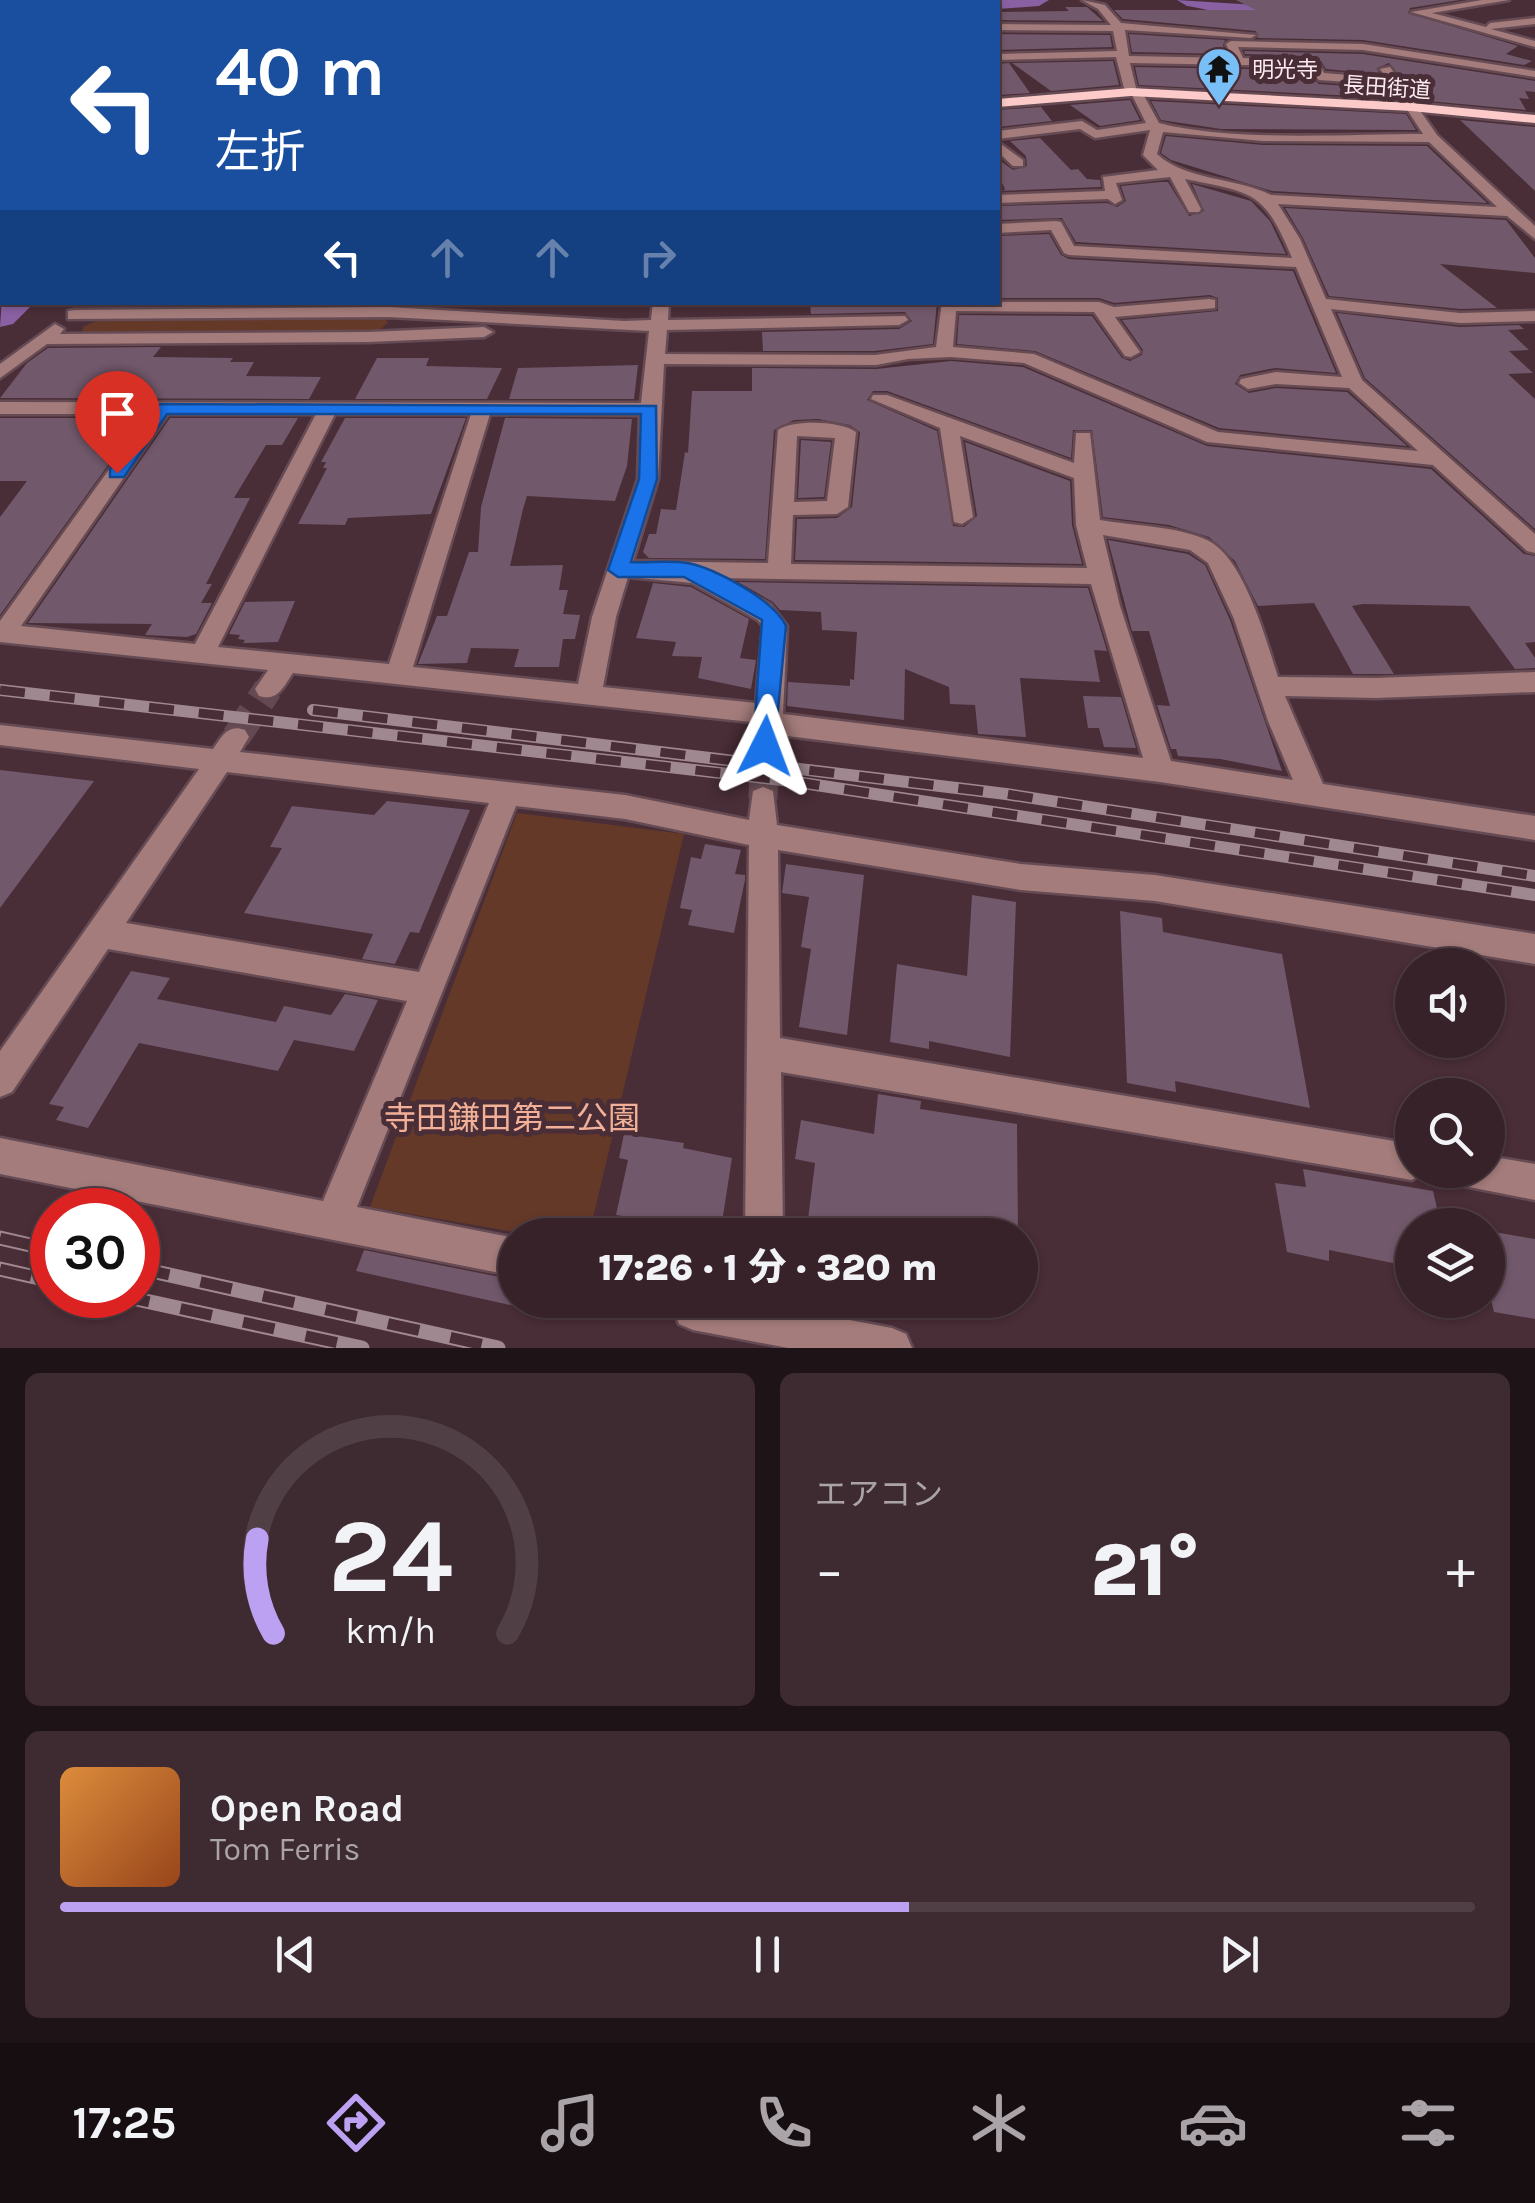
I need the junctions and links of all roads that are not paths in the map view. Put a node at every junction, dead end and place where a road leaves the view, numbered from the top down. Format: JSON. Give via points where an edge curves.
{"nodes":[{"id":1,"x":1087,"y":0,"type":"edge"},
{"id":2,"x":1504,"y":0,"type":"edge"},
{"id":3,"x":1535,"y":20,"type":"edge"},
{"id":4,"x":1028,"y":26,"type":"junction"},
{"id":5,"x":1000,"y":28,"type":"edge"},
{"id":6,"x":1120,"y":28,"type":"junction"},
{"id":7,"x":1475,"y":28,"type":"junction"},
{"id":8,"x":1272,"y":34,"type":"dead end"},
{"id":9,"x":1535,"y":44,"type":"edge"},
{"id":10,"x":1372,"y":48,"type":"junction"},
{"id":11,"x":1041,"y":53,"type":"junction"},
{"id":12,"x":1000,"y":56,"type":"edge"},
{"id":13,"x":1121,"y":57,"type":"junction"},
{"id":14,"x":1239,"y":62,"type":"junction"},
{"id":15,"x":1535,"y":74,"type":"edge"},
{"id":16,"x":1396,"y":82,"type":"junction"},
{"id":17,"x":1133,"y":92,"type":"junction"},
{"id":18,"x":1000,"y":103,"type":"edge"},
{"id":19,"x":1411,"y":108,"type":"junction"},
{"id":20,"x":1535,"y":120,"type":"edge"},
{"id":21,"x":1156,"y":126,"type":"junction"},
{"id":22,"x":1000,"y":136,"type":"edge"},
{"id":23,"x":1432,"y":138,"type":"junction"},
{"id":24,"x":1000,"y":148,"type":"edge"},
{"id":25,"x":1018,"y":162,"type":"dead end"},
{"id":26,"x":1173,"y":173,"type":"junction"},
{"id":27,"x":1000,"y":199,"type":"edge"},
{"id":28,"x":1268,"y":199,"type":"junction"},
{"id":29,"x":1194,"y":209,"type":"dead end"},
{"id":30,"x":1512,"y":212,"type":"junction"},
{"id":31,"x":1000,"y":230,"type":"edge"},
{"id":32,"x":1535,"y":234,"type":"edge"},
{"id":33,"x":1302,"y":263,"type":"junction"},
{"id":34,"x":1320,"y":303,"type":"junction"},
{"id":35,"x":1209,"y":304,"type":"dead end"},
{"id":36,"x":88,"y":305,"type":"edge"},
{"id":37,"x":1099,"y":307,"type":"junction"},
{"id":38,"x":660,"y":314,"type":"edge"},
{"id":39,"x":74,"y":315,"type":"junction"},
{"id":40,"x":1535,"y":316,"type":"edge"},
{"id":41,"x":899,"y":320,"type":"dead end"},
{"id":42,"x":624,"y":326,"type":"junction"},
{"id":43,"x":41,"y":340,"type":"junction"},
{"id":44,"x":1131,"y":352,"type":"dead end"},
{"id":45,"x":944,"y":354,"type":"junction"},
{"id":46,"x":656,"y":359,"type":"junction"},
{"id":47,"x":0,"y":373,"type":"edge"},
{"id":48,"x":1248,"y":383,"type":"dead end"},
{"id":49,"x":1354,"y":383,"type":"junction"},
{"id":50,"x":880,"y":398,"type":"dead end"},
{"id":51,"x":0,"y":408,"type":"edge"},
{"id":52,"x":328,"y":408,"type":"junction"},
{"id":53,"x":162,"y":409,"type":"junction"},
{"id":54,"x":650,"y":409,"type":"junction"},
{"id":55,"x":482,"y":410,"type":"junction"},
{"id":56,"x":949,"y":424,"type":"junction"},
{"id":57,"x":1083,"y":437,"type":"dead end"},
{"id":58,"x":1438,"y":459,"type":"junction"},
{"id":59,"x":1082,"y":474,"type":"junction"},
{"id":60,"x":782,"y":509,"type":"junction"},
{"id":61,"x":962,"y":517,"type":"dead end"},
{"id":62,"x":1087,"y":525,"type":"junction"},
{"id":63,"x":1535,"y":546,"type":"edge"},
{"id":64,"x":618,"y":570,"type":"junction"},
{"id":65,"x":686,"y":570,"type":"junction"},
{"id":66,"x":778,"y":570,"type":"junction"},
{"id":67,"x":1098,"y":576,"type":"junction"},
{"id":68,"x":2,"y":633,"type":"edge"},
{"id":69,"x":204,"y":653,"type":"junction"},
{"id":70,"x":287,"y":662,"type":"junction"},
{"id":71,"x":399,"y":674,"type":"junction"},
{"id":72,"x":1535,"y":682,"type":"edge"},
{"id":73,"x":1270,"y":686,"type":"junction"},
{"id":74,"x":268,"y":688,"type":"tunnel mouth"},
{"id":75,"x":589,"y":694,"type":"junction"},
{"id":76,"x":766,"y":715,"type":"junction"},
{"id":77,"x":0,"y":735,"type":"edge"},
{"id":78,"x":765,"y":746,"type":"tunnel mouth"},
{"id":79,"x":228,"y":750,"type":"junction"},
{"id":80,"x":1160,"y":771,"type":"junction"},
{"id":81,"x":1312,"y":793,"type":"junction"},
{"id":82,"x":507,"y":794,"type":"junction"},
{"id":83,"x":763,"y":799,"type":"tunnel mouth"},
{"id":84,"x":1535,"y":828,"type":"edge"},
{"id":85,"x":762,"y":835,"type":"junction"},
{"id":86,"x":100,"y":932,"type":"junction"},
{"id":87,"x":1535,"y":949,"type":"edge"},
{"id":88,"x":426,"y":989,"type":"junction"},
{"id":89,"x":764,"y":1052,"type":"junction"},
{"id":90,"x":0,"y":1080,"type":"edge"},
{"id":91,"x":0,"y":1156,"type":"edge"},
{"id":92,"x":1395,"y":1159,"type":"edge"},
{"id":93,"x":1505,"y":1177,"type":"edge"},
{"id":94,"x":1535,"y":1182,"type":"edge"},
{"id":95,"x":764,"y":1218,"type":"edge"},
{"id":96,"x":334,"y":1222,"type":"junction"},
{"id":97,"x":498,"y":1254,"type":"edge"},
{"id":98,"x":785,"y":1318,"type":"edge"},
{"id":99,"x":892,"y":1348,"type":"edge"}],
"edges":[{"from":1,"to":6,"type":"street","via":[[1105,8]]},
{"from":2,"to":7,"type":"street","via":[[1416,12]]},
{"from":3,"to":7,"type":"street"},
{"from":4,"to":5,"type":"street"},
{"from":4,"to":6,"type":"street"},
{"from":4,"to":11,"type":"street"},
{"from":6,"to":8,"type":"street"},
{"from":6,"to":13,"type":"street"},
{"from":7,"to":9,"type":"street"},
{"from":10,"to":14,"type":"street","via":[[1231,44]]},
{"from":10,"to":15,"type":"street"},
{"from":10,"to":16,"type":"street"},
{"from":11,"to":12,"type":"street"},
{"from":11,"to":13,"type":"street"},
{"from":13,"to":14,"type":"street"},
{"from":13,"to":17,"type":"street"},
{"from":14,"to":16,"type":"street","via":[[1306,63],[1319,76]]},
{"from":16,"to":19,"type":"street"},
{"from":17,"to":18,"type":"main road","name":"長田街道"},
{"from":17,"to":19,"type":"main road","name":"長田街道"},
{"from":17,"to":21,"type":"street"},
{"from":19,"to":20,"type":"main road","name":"長田街道"},
{"from":19,"to":23,"type":"street"},
{"from":21,"to":22,"type":"street","via":[[1095,134],[1082,125]]},
{"from":21,"to":23,"type":"street","via":[[1263,137]]},
{"from":21,"to":26,"type":"street","via":[[1150,156]]},
{"from":23,"to":30,"type":"street"},
{"from":24,"to":25,"type":"street"},
{"from":26,"to":27,"type":"street","via":[[1108,180],[1116,202]]},
{"from":26,"to":28,"type":"street","via":[[1244,187]]},
{"from":26,"to":29,"type":"street"},
{"from":28,"to":30,"type":"street"},
{"from":28,"to":33,"type":"street"},
{"from":30,"to":32,"type":"street"},
{"from":31,"to":33,"type":"street","via":[[1056,225],[1069,250]]},
{"from":33,"to":34,"type":"street"},
{"from":34,"to":40,"type":"street","via":[[1460,318]]},
{"from":34,"to":49,"type":"street"},
{"from":35,"to":37,"type":"street","via":[[1113,312]]},
{"from":36,"to":39,"type":"street"},
{"from":37,"to":44,"type":"street"},
{"from":37,"to":45,"type":"street","via":[[948,306]]},
{"from":38,"to":41,"type":"street"},
{"from":38,"to":42,"type":"street"},
{"from":38,"to":46,"type":"street"},
{"from":39,"to":42,"type":"street","via":[[389,312]]},
{"from":39,"to":43,"type":"street"},
{"from":42,"to":43,"type":"street"},
{"from":43,"to":47,"type":"street"},
{"from":45,"to":46,"type":"street"},
{"from":45,"to":58,"type":"street","via":[[1028,358],[1214,438]]},
{"from":46,"to":54,"type":"street"},
{"from":48,"to":49,"type":"street"},
{"from":49,"to":58,"type":"street"},
{"from":50,"to":56,"type":"street"},
{"from":51,"to":53,"type":"street"},
{"from":52,"to":53,"type":"street"},
{"from":52,"to":55,"type":"street"},
{"from":52,"to":69,"type":"street"},
{"from":53,"to":68,"type":"street"},
{"from":54,"to":55,"type":"street"},
{"from":54,"to":64,"type":"street","via":[[648,479]]},
{"from":55,"to":71,"type":"street"},
{"from":56,"to":59,"type":"street"},
{"from":56,"to":61,"type":"street"},
{"from":57,"to":59,"type":"street"},
{"from":58,"to":63,"type":"street"},
{"from":59,"to":62,"type":"street"},
{"from":60,"to":60,"type":"street","via":[[837,507],[846,432],[788,430]]},
{"from":60,"to":66,"type":"street"},
{"from":62,"to":67,"type":"street"},
{"from":62,"to":73,"type":"street","via":[[1208,549]]},
{"from":64,"to":65,"type":"street"},
{"from":64,"to":75,"type":"street"},
{"from":65,"to":66,"type":"street"},
{"from":65,"to":76,"type":"street","via":[[771,616]]},
{"from":66,"to":67,"type":"street"},
{"from":67,"to":80,"type":"street"},
{"from":68,"to":69,"type":"street"},
{"from":69,"to":70,"type":"street"},
{"from":70,"to":71,"type":"street"},
{"from":70,"to":74,"type":"street"},
{"from":71,"to":75,"type":"street"},
{"from":72,"to":73,"type":"street"},
{"from":73,"to":81,"type":"street"},
{"from":75,"to":76,"type":"street"},
{"from":76,"to":78,"type":"street"},
{"from":76,"to":80,"type":"street","via":[[777,724]]},
{"from":77,"to":79,"type":"street"},
{"from":79,"to":82,"type":"street"},
{"from":79,"to":86,"type":"street"},
{"from":80,"to":81,"type":"street"},
{"from":81,"to":84,"type":"street"},
{"from":82,"to":85,"type":"street","via":[[625,807]]},
{"from":82,"to":88,"type":"street"},
{"from":83,"to":85,"type":"street"},
{"from":85,"to":87,"type":"street","via":[[1021,877],[1322,912]]},
{"from":85,"to":89,"type":"street"},
{"from":86,"to":88,"type":"street"},
{"from":86,"to":90,"type":"street"},
{"from":88,"to":96,"type":"street"},
{"from":89,"to":92,"type":"street"},
{"from":89,"to":95,"type":"street"},
{"from":91,"to":96,"type":"street"},
{"from":93,"to":94,"type":"street"},
{"from":96,"to":97,"type":"street"},
{"from":98,"to":99,"type":"street"}]}
